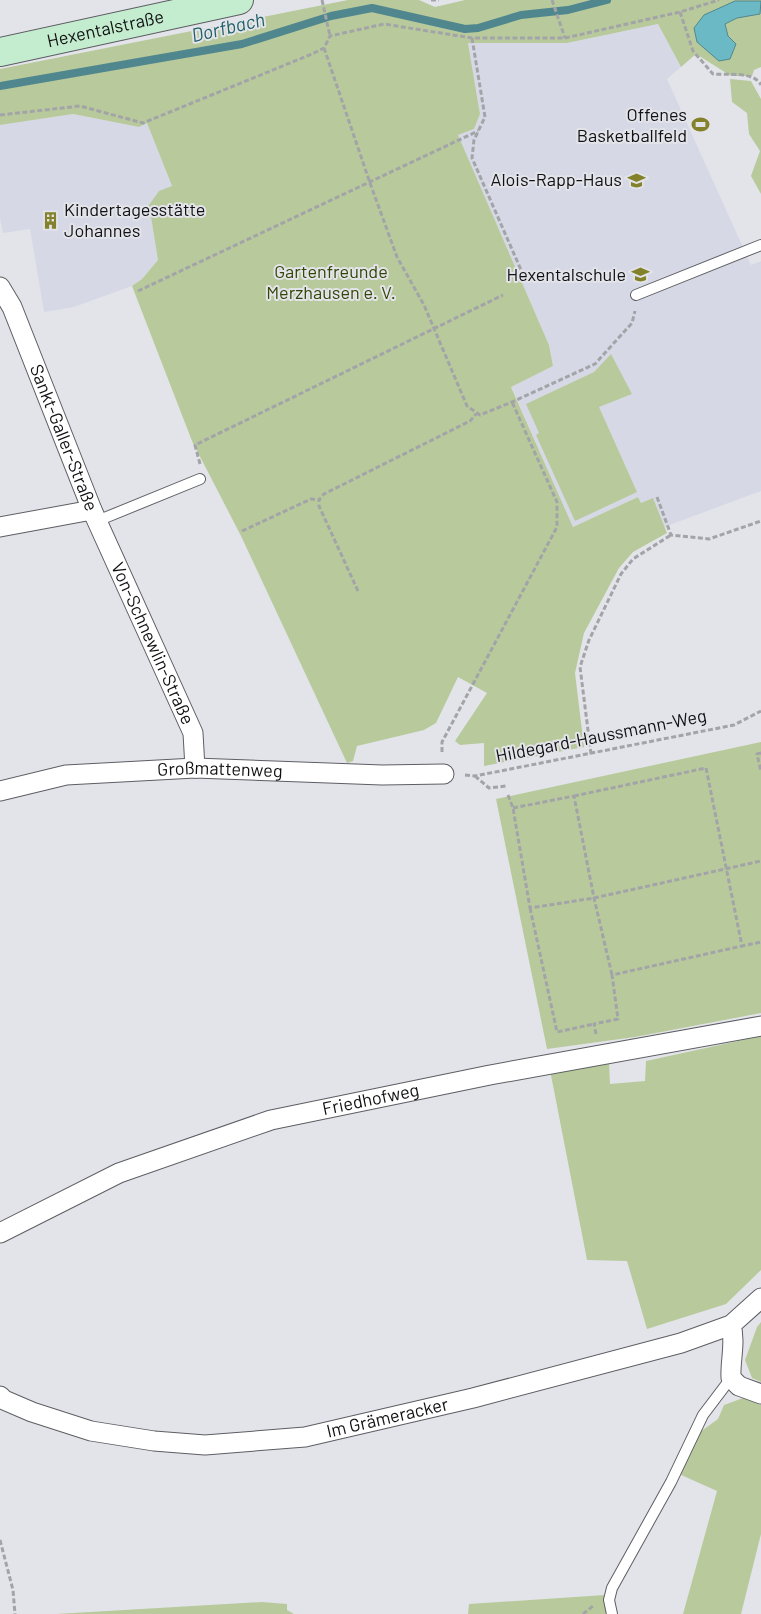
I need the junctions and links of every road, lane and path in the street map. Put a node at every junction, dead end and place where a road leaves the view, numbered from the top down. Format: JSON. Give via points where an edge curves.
{"nodes":[{"id":1,"x":239,"y":0,"type":"edge"},
{"id":2,"x":322,"y":0,"type":"edge"},
{"id":3,"x":431,"y":0,"type":"edge"},
{"id":4,"x":439,"y":0,"type":"edge"},
{"id":5,"x":552,"y":0,"type":"edge"},
{"id":6,"x":719,"y":0,"type":"edge"},
{"id":7,"x":680,"y":12,"type":"junction"},
{"id":8,"x":330,"y":36,"type":"junction"},
{"id":9,"x":472,"y":38,"type":"junction"},
{"id":10,"x":565,"y":38,"type":"junction"},
{"id":11,"x":324,"y":48,"type":"junction"},
{"id":12,"x":0,"y":52,"type":"edge"},
{"id":13,"x":761,"y":85,"type":"edge"},
{"id":14,"x":0,"y":116,"type":"edge"},
{"id":15,"x":478,"y":131,"type":"junction"},
{"id":16,"x":370,"y":183,"type":"junction"},
{"id":17,"x":761,"y":245,"type":"edge"},
{"id":18,"x":525,"y":279,"type":"dead end"},
{"id":19,"x":0,"y":287,"type":"edge"},
{"id":20,"x":138,"y":290,"type":"dead end"},
{"id":21,"x":636,"y":295,"type":"joint"},
{"id":22,"x":503,"y":296,"type":"dead end"},
{"id":23,"x":6,"y":309,"type":"edge"},
{"id":24,"x":433,"y":328,"type":"junction"},
{"id":25,"x":512,"y":402,"type":"junction"},
{"id":26,"x":477,"y":414,"type":"junction"},
{"id":27,"x":200,"y":479,"type":"joint"},
{"id":28,"x":657,"y":498,"type":"dead end"},
{"id":29,"x":319,"y":500,"type":"junction"},
{"id":30,"x":95,"y":516,"type":"junction"},
{"id":31,"x":761,"y":521,"type":"edge"},
{"id":32,"x":0,"y":527,"type":"edge"},
{"id":33,"x":242,"y":531,"type":"dead end"},
{"id":34,"x":671,"y":535,"type":"junction"},
{"id":35,"x":358,"y":590,"type":"dead end"},
{"id":36,"x":761,"y":711,"type":"edge"},
{"id":37,"x":761,"y":753,"type":"edge"},
{"id":38,"x":591,"y":754,"type":"junction"},
{"id":39,"x":194,"y":768,"type":"junction"},
{"id":40,"x":761,"y":772,"type":"edge"},
{"id":41,"x":444,"y":774,"type":"junction"},
{"id":42,"x":475,"y":776,"type":"junction"},
{"id":43,"x":506,"y":786,"type":"dead end"},
{"id":44,"x":0,"y":791,"type":"edge"},
{"id":45,"x":508,"y":795,"type":"dead end"},
{"id":46,"x":574,"y":796,"type":"junction"},
{"id":47,"x":513,"y":808,"type":"junction"},
{"id":48,"x":761,"y":861,"type":"edge"},
{"id":49,"x":726,"y":868,"type":"junction"},
{"id":50,"x":594,"y":898,"type":"junction"},
{"id":51,"x":530,"y":908,"type":"junction"},
{"id":52,"x":761,"y":942,"type":"edge"},
{"id":53,"x":742,"y":946,"type":"junction"},
{"id":54,"x":612,"y":975,"type":"junction"},
{"id":55,"x":594,"y":1024,"type":"junction"},
{"id":56,"x":761,"y":1026,"type":"edge"},
{"id":57,"x":598,"y":1042,"type":"dead end"},
{"id":58,"x":0,"y":1233,"type":"edge"},
{"id":59,"x":761,"y":1298,"type":"edge"},
{"id":60,"x":731,"y":1325,"type":"junction"},
{"id":61,"x":731,"y":1378,"type":"junction"},
{"id":62,"x":761,"y":1394,"type":"edge"},
{"id":63,"x":0,"y":1396,"type":"edge"},
{"id":64,"x":0,"y":1540,"type":"edge"},
{"id":65,"x":15,"y":1614,"type":"edge"},
{"id":66,"x":612,"y":1614,"type":"edge"}],
"edges":[{"from":1,"to":12,"type":"main road","name":"Hexentalstraße"},
{"from":2,"to":8,"type":"path"},
{"from":3,"to":4,"type":"path"},
{"from":5,"to":10,"type":"path"},
{"from":6,"to":7,"type":"path"},
{"from":7,"to":10,"type":"path"},
{"from":7,"to":13,"type":"path","via":[[693,51],[714,74],[752,76]]},
{"from":8,"to":9,"type":"path","via":[[384,24]]},
{"from":8,"to":11,"type":"path"},
{"from":9,"to":10,"type":"path"},
{"from":9,"to":15,"type":"path","via":[[485,117]]},
{"from":11,"to":14,"type":"path","via":[[143,123],[80,106]]},
{"from":11,"to":16,"type":"path"},
{"from":15,"to":16,"type":"path"},
{"from":15,"to":18,"type":"path","via":[[472,158]]},
{"from":16,"to":20,"type":"path"},
{"from":16,"to":24,"type":"path","via":[[398,257]]},
{"from":17,"to":21,"type":"lane"},
{"from":19,"to":23,"type":"street","name":"Sankt-Galler-Straße"},
{"from":21,"to":25,"type":"path","via":[[632,323],[595,364]]},
{"from":22,"to":24,"type":"path"},
{"from":23,"to":30,"type":"street","name":"Sankt-Galler-Straße"},
{"from":24,"to":26,"type":"path","via":[[467,406]]},
{"from":24,"to":27,"type":"path","via":[[195,445],[201,466]]},
{"from":25,"to":26,"type":"path"},
{"from":25,"to":41,"type":"path","via":[[557,502],[557,526],[442,742]]},
{"from":26,"to":29,"type":"path","via":[[470,421],[324,494]]},
{"from":27,"to":30,"type":"lane"},
{"from":28,"to":34,"type":"path"},
{"from":29,"to":33,"type":"path","via":[[311,499]]},
{"from":29,"to":35,"type":"path"},
{"from":30,"to":32,"type":"street","name":"Sankt-Galler-Straße"},
{"from":30,"to":39,"type":"street","name":"Von-Schnewlin-Straße","via":[[193,733]]},
{"from":31,"to":34,"type":"path","via":[[709,539]]},
{"from":34,"to":38,"type":"path","via":[[633,559],[621,574],[589,640],[580,667]]},
{"from":36,"to":38,"type":"path","name":"Hildegard-Haussmann-Weg","via":[[734,725]]},
{"from":37,"to":40,"type":"path","via":[[757,754]]},
{"from":38,"to":42,"type":"path","name":"Hildegard-Haussmann-Weg"},
{"from":39,"to":41,"type":"street","name":"Großmattenweg"},
{"from":39,"to":44,"type":"street","name":"Großmattenweg","via":[[66,775]]},
{"from":41,"to":42,"type":"path","name":"Hildegard-Haussmann-Weg"},
{"from":42,"to":43,"type":"path","via":[[489,788]]},
{"from":45,"to":47,"type":"path"},
{"from":46,"to":47,"type":"path"},
{"from":46,"to":49,"type":"path","via":[[706,768]]},
{"from":46,"to":50,"type":"path"},
{"from":47,"to":51,"type":"path"},
{"from":48,"to":49,"type":"path"},
{"from":49,"to":50,"type":"path"},
{"from":49,"to":53,"type":"path"},
{"from":50,"to":51,"type":"path"},
{"from":50,"to":54,"type":"path"},
{"from":51,"to":55,"type":"path","via":[[557,1032]]},
{"from":52,"to":53,"type":"path"},
{"from":53,"to":54,"type":"path"},
{"from":54,"to":55,"type":"path","via":[[618,1018]]},
{"from":55,"to":57,"type":"path"},
{"from":56,"to":58,"type":"street","name":"Friedhofweg","via":[[490,1074],[271,1120],[119,1173]]},
{"from":59,"to":60,"type":"street","name":"Im Grämeracker"},
{"from":60,"to":61,"type":"street","via":[[735,1339],[730,1362]]},
{"from":60,"to":63,"type":"street","name":"Im Grämeracker","via":[[681,1342],[510,1388],[305,1437],[205,1445],[154,1441],[92,1431],[32,1412]]},
{"from":61,"to":62,"type":"street","via":[[739,1386]]},
{"from":61,"to":66,"type":"lane","via":[[703,1415],[671,1482],[612,1588]]},
{"from":64,"to":65,"type":"path","via":[[13,1590]]}]}
